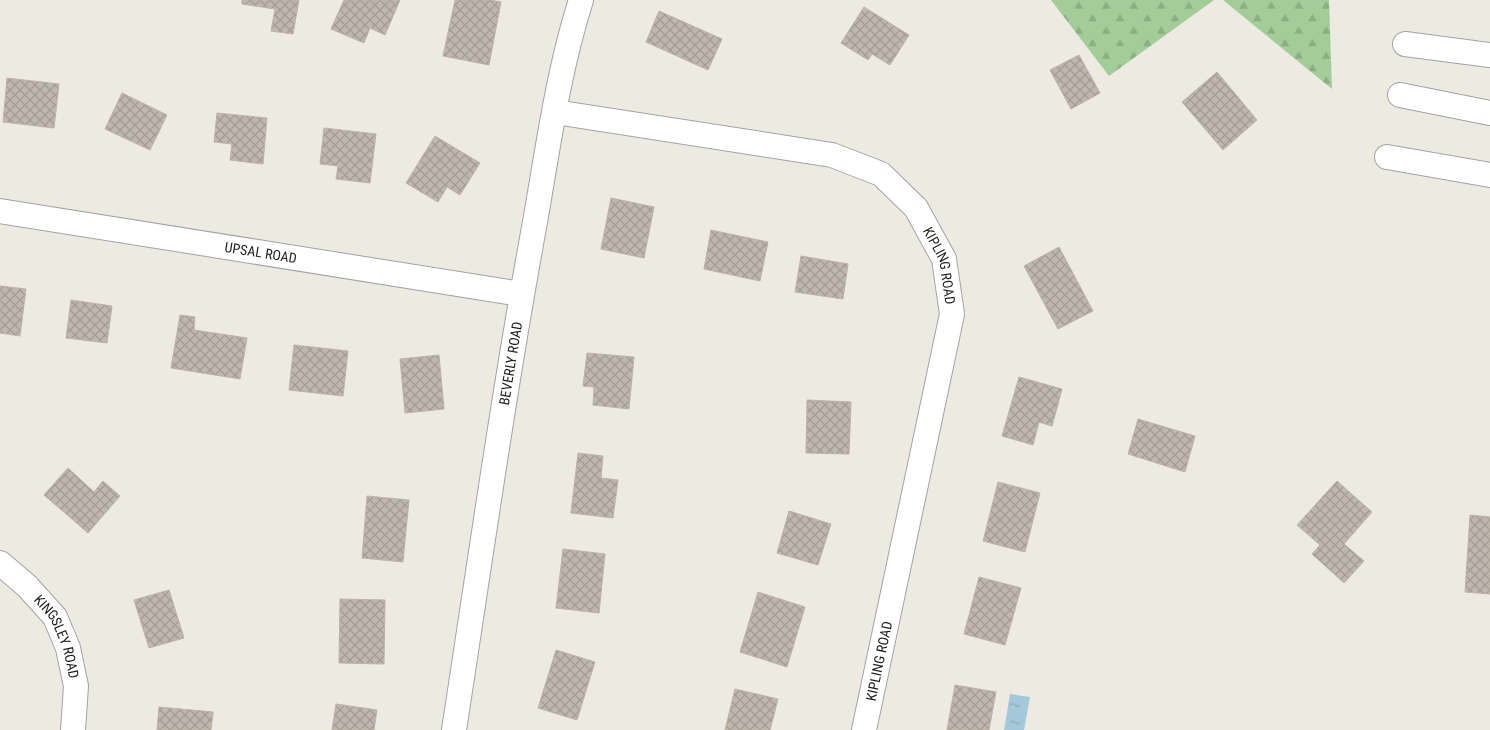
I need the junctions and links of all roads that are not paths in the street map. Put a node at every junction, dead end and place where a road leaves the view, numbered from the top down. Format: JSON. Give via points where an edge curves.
{"nodes":[{"id":1,"x":581,"y":0,"type":"edge"},
{"id":2,"x":1405,"y":44,"type":"dead end"},
{"id":3,"x":1490,"y":55,"type":"edge"},
{"id":4,"x":1400,"y":94,"type":"dead end"},
{"id":5,"x":555,"y":112,"type":"junction"},
{"id":6,"x":1490,"y":113,"type":"edge"},
{"id":7,"x":1387,"y":157,"type":"dead end"},
{"id":8,"x":1490,"y":175,"type":"edge"},
{"id":9,"x":0,"y":211,"type":"edge"},
{"id":10,"x":521,"y":294,"type":"junction"},
{"id":11,"x":0,"y":563,"type":"edge"},
{"id":12,"x":73,"y":730,"type":"edge"},
{"id":13,"x":454,"y":730,"type":"edge"},
{"id":14,"x":864,"y":730,"type":"edge"}],
"edges":[{"from":1,"to":5,"type":"street","name":"BEVERLY ROAD","via":[[572,27]]},
{"from":2,"to":3,"type":"street"},
{"from":4,"to":6,"type":"street"},
{"from":5,"to":10,"type":"street","name":"BEVERLY ROAD"},
{"from":5,"to":14,"type":"street","name":"KIPLING ROAD","via":[[832,155],[881,174],[916,208],[944,259],[952,314]]},
{"from":7,"to":8,"type":"street"},
{"from":9,"to":10,"type":"street","name":"UPSAL ROAD"},
{"from":10,"to":13,"type":"street","name":"BEVERLY ROAD"},
{"from":11,"to":12,"type":"street","name":"KINGSLEY ROAD","via":[[27,586],[55,617],[68,648],[76,686]]}]}
